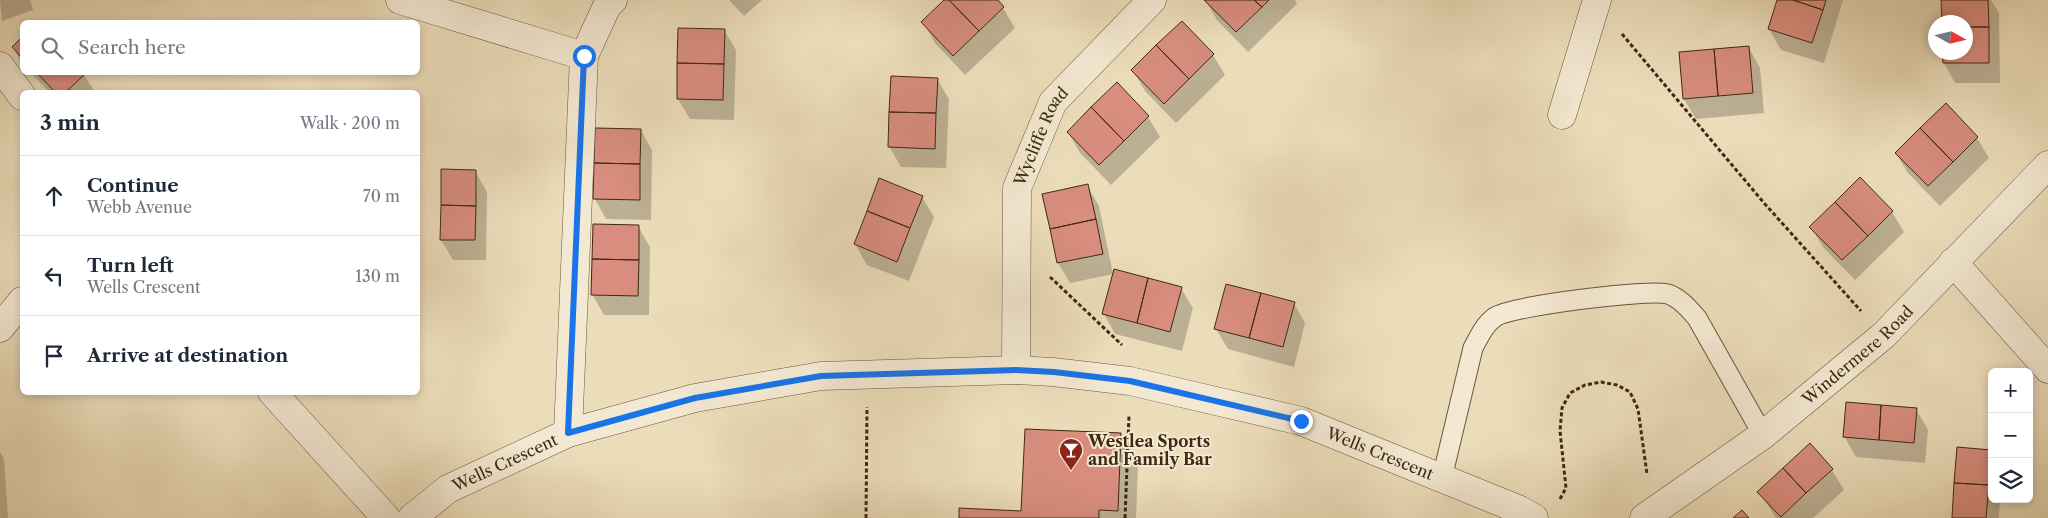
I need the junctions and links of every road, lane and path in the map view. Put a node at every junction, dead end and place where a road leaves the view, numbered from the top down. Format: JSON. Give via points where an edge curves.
{"nodes":[{"id":1,"x":400,"y":0,"type":"edge"},
{"id":2,"x":613,"y":0,"type":"edge"},
{"id":3,"x":1152,"y":0,"type":"edge"},
{"id":4,"x":1597,"y":0,"type":"edge"},
{"id":5,"x":1616,"y":26,"type":"dead end"},
{"id":6,"x":584,"y":56,"type":"junction"},
{"id":7,"x":0,"y":66,"type":"edge"},
{"id":8,"x":20,"y":93,"type":"edge"},
{"id":9,"x":1562,"y":116,"type":"dead end"},
{"id":10,"x":2048,"y":165,"type":"edge"},
{"id":11,"x":1953,"y":262,"type":"junction"},
{"id":12,"x":20,"y":303,"type":"edge"},
{"id":13,"x":0,"y":328,"type":"edge"},
{"id":14,"x":1884,"y":335,"type":"junction"},
{"id":15,"x":2048,"y":369,"type":"edge"},
{"id":16,"x":1016,"y":370,"type":"junction"},
{"id":17,"x":868,"y":374,"type":"junction"},
{"id":18,"x":275,"y":395,"type":"edge"},
{"id":19,"x":568,"y":433,"type":"junction"},
{"id":20,"x":1763,"y":435,"type":"junction"},
{"id":21,"x":1442,"y":478,"type":"junction"},
{"id":22,"x":1558,"y":503,"type":"dead end"},
{"id":23,"x":1648,"y":515,"type":"edge"},
{"id":24,"x":386,"y":518,"type":"edge"},
{"id":25,"x":412,"y":518,"type":"edge"},
{"id":26,"x":866,"y":518,"type":"edge"},
{"id":27,"x":1534,"y":518,"type":"edge"}],
"edges":[{"from":1,"to":6,"type":"street"},
{"from":2,"to":6,"type":"street","via":[[607,6]]},
{"from":3,"to":16,"type":"street","name":"Wycliffe Road","via":[[1053,102],[1017,188]]},
{"from":4,"to":9,"type":"street"},
{"from":5,"to":14,"type":"path","via":[[1764,203]]},
{"from":6,"to":19,"type":"street"},
{"from":7,"to":8,"type":"street"},
{"from":10,"to":11,"type":"street","name":"Windermere Road"},
{"from":11,"to":14,"type":"street","name":"Windermere Road"},
{"from":11,"to":15,"type":"street"},
{"from":12,"to":13,"type":"street"},
{"from":14,"to":20,"type":"street","name":"Windermere Road"},
{"from":16,"to":17,"type":"street","name":"Wells Crescent"},
{"from":16,"to":21,"type":"street","name":"Wells Crescent","via":[[1130,381],[1301,421]]},
{"from":17,"to":19,"type":"street","name":"Wells Crescent","via":[[821,376],[695,398]]},
{"from":17,"to":26,"type":"path"},
{"from":18,"to":24,"type":"street"},
{"from":19,"to":25,"type":"street","name":"Wells Crescent","via":[[448,489]]},
{"from":20,"to":21,"type":"lane","via":[[1697,318],[1683,303],[1669,295],[1605,297],[1514,309],[1495,317],[1483,329],[1473,348]]},
{"from":20,"to":23,"type":"street","name":"Windermere Road"},
{"from":21,"to":27,"type":"street","name":"Wells Crescent"},
{"from":22,"to":23,"type":"path","via":[[1566,488],[1560,431],[1562,408],[1570,393],[1585,385],[1601,382],[1630,392],[1638,409]]}]}
